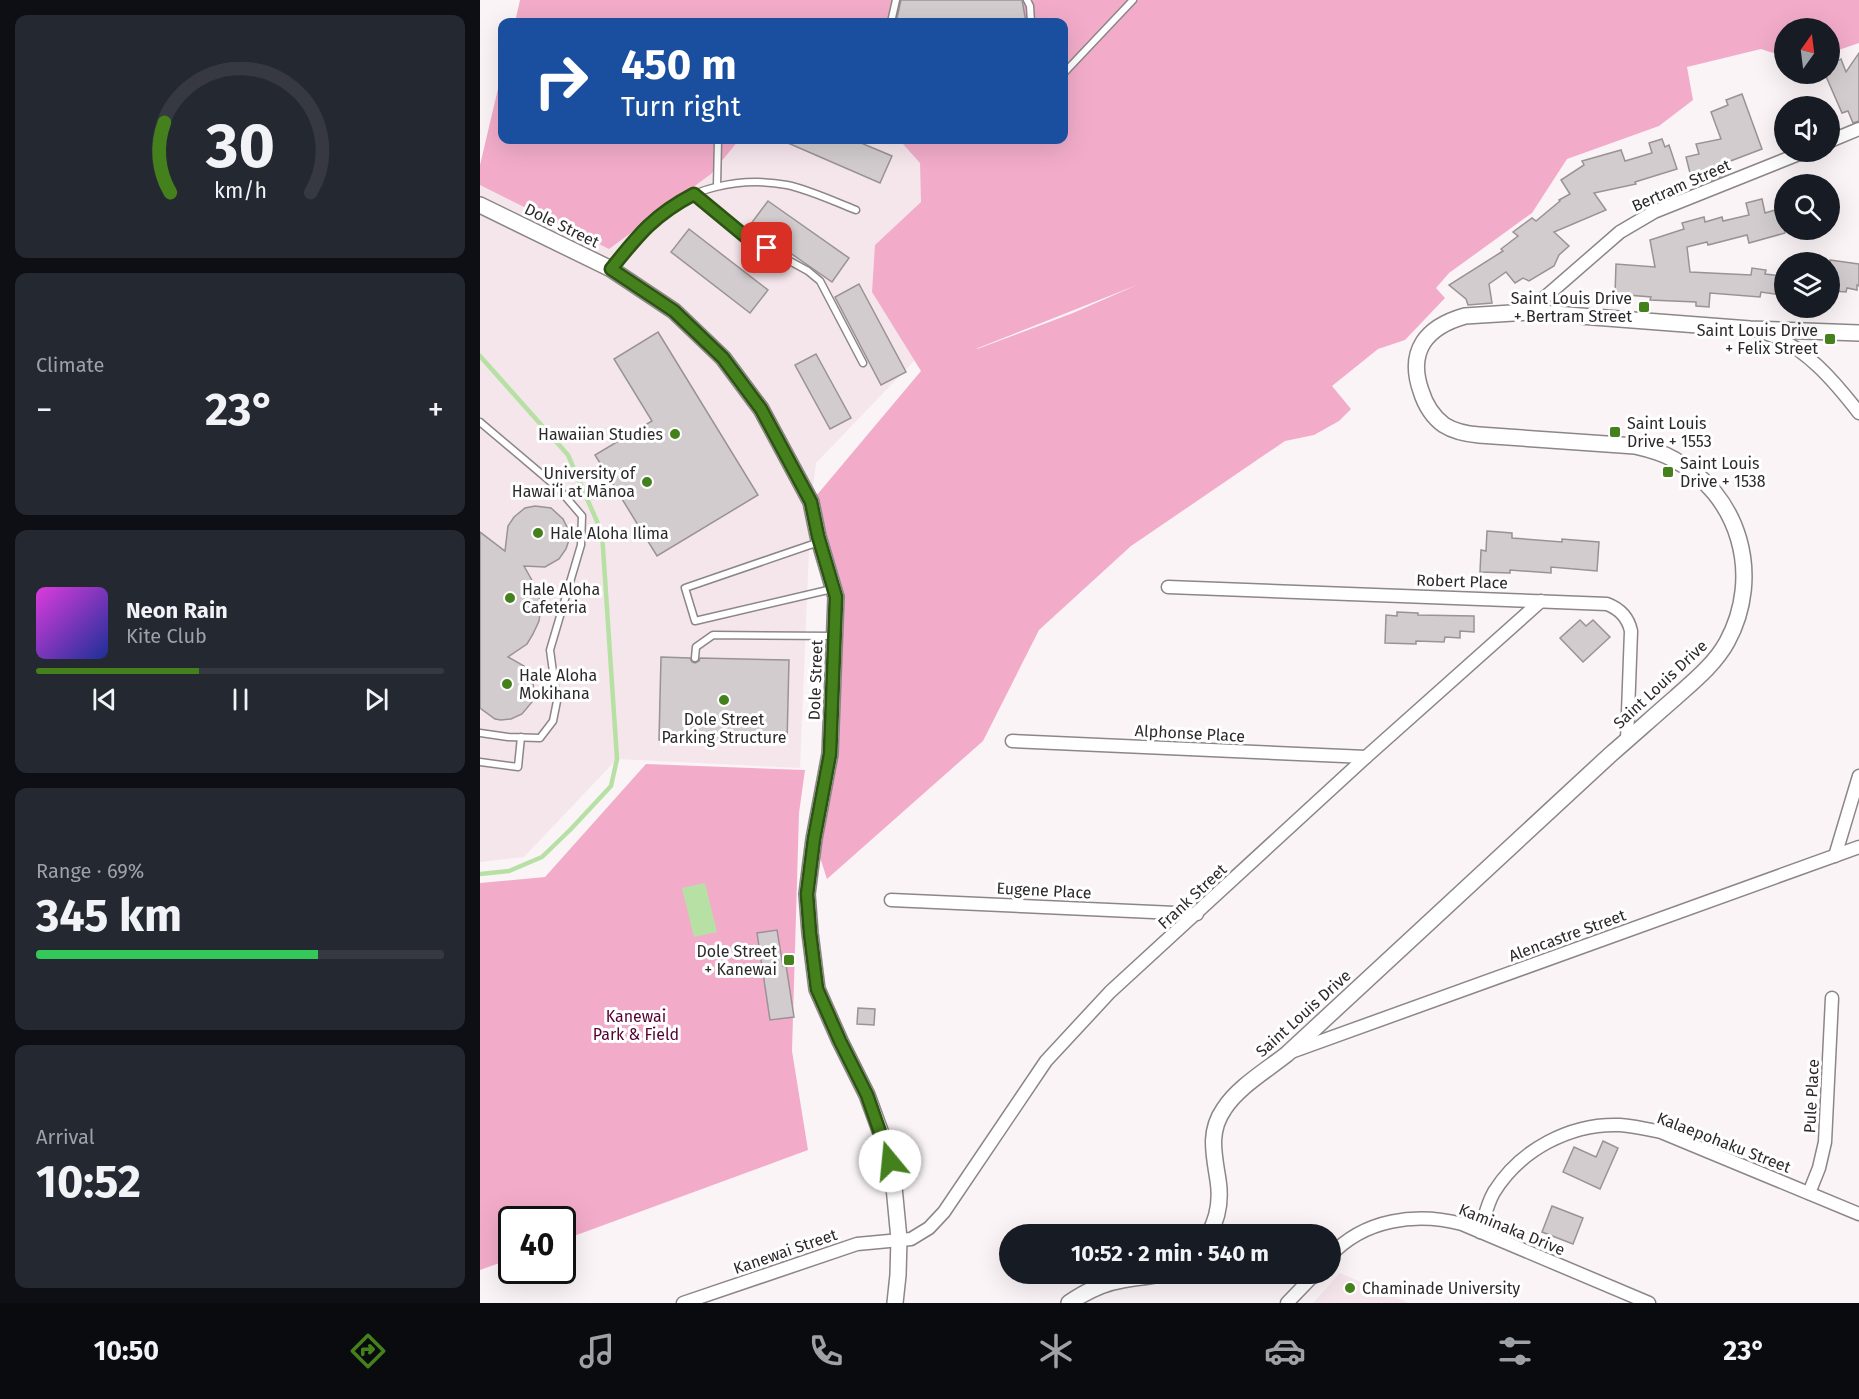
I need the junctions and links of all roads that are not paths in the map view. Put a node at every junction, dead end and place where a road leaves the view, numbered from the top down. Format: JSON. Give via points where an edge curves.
{"nodes":[{"id":1,"x":896,"y":0,"type":"edge"},
{"id":2,"x":1027,"y":0,"type":"edge"},
{"id":3,"x":1133,"y":0,"type":"edge"},
{"id":4,"x":892,"y":18,"type":"edge"},
{"id":5,"x":1031,"y":18,"type":"edge"},
{"id":6,"x":1068,"y":69,"type":"edge"},
{"id":7,"x":1859,"y":129,"type":"edge"},
{"id":8,"x":1840,"y":137,"type":"edge"},
{"id":9,"x":718,"y":144,"type":"edge"},
{"id":10,"x":1779,"y":162,"type":"edge"},
{"id":11,"x":717,"y":186,"type":"junction"},
{"id":12,"x":694,"y":194,"type":"junction"},
{"id":13,"x":482,"y":206,"type":"edge"},
{"id":14,"x":856,"y":210,"type":"dead end"},
{"id":15,"x":611,"y":269,"type":"junction"},
{"id":16,"x":1528,"y":312,"type":"junction"},
{"id":17,"x":1750,"y":328,"type":"junction"},
{"id":18,"x":1859,"y":333,"type":"edge"},
{"id":19,"x":863,"y":363,"type":"dead end"},
{"id":20,"x":1859,"y":413,"type":"edge"},
{"id":21,"x":480,"y":422,"type":"edge"},
{"id":22,"x":820,"y":542,"type":"junction"},
{"id":23,"x":1168,"y":587,"type":"dead end"},
{"id":24,"x":834,"y":589,"type":"junction"},
{"id":25,"x":1541,"y":601,"type":"junction"},
{"id":26,"x":835,"y":636,"type":"junction"},
{"id":27,"x":695,"y":658,"type":"dead end"},
{"id":28,"x":480,"y":733,"type":"edge"},
{"id":29,"x":521,"y":737,"type":"junction"},
{"id":30,"x":1627,"y":740,"type":"junction"},
{"id":31,"x":1012,"y":741,"type":"dead end"},
{"id":32,"x":1366,"y":758,"type":"junction"},
{"id":33,"x":480,"y":762,"type":"edge"},
{"id":34,"x":1859,"y":776,"type":"edge"},
{"id":35,"x":1859,"y":847,"type":"edge"},
{"id":36,"x":1835,"y":856,"type":"junction"},
{"id":37,"x":891,"y":900,"type":"dead end"},
{"id":38,"x":1197,"y":914,"type":"junction"},
{"id":39,"x":1832,"y":998,"type":"dead end"},
{"id":40,"x":1287,"y":1054,"type":"junction"},
{"id":41,"x":1809,"y":1193,"type":"junction"},
{"id":42,"x":1859,"y":1214,"type":"edge"},
{"id":43,"x":1213,"y":1224,"type":"edge"},
{"id":44,"x":1480,"y":1232,"type":"junction"},
{"id":45,"x":899,"y":1239,"type":"junction"},
{"id":46,"x":1341,"y":1247,"type":"edge"},
{"id":47,"x":1106,"y":1284,"type":"edge"},
{"id":48,"x":1305,"y":1284,"type":"edge"},
{"id":49,"x":683,"y":1303,"type":"edge"},
{"id":50,"x":895,"y":1303,"type":"edge"},
{"id":51,"x":1069,"y":1303,"type":"edge"},
{"id":52,"x":1287,"y":1303,"type":"edge"},
{"id":53,"x":1649,"y":1303,"type":"edge"}],
"edges":[{"from":1,"to":4,"type":"lane"},
{"from":2,"to":5,"type":"lane"},
{"from":3,"to":6,"type":"lane"},
{"from":7,"to":8,"type":"street"},
{"from":9,"to":11,"type":"lane"},
{"from":10,"to":16,"type":"street","name":"Bertram Street","via":[[1654,212],[1620,232]]},
{"from":11,"to":12,"type":"lane"},
{"from":11,"to":14,"type":"lane","via":[[741,182],[788,185]]},
{"from":12,"to":15,"type":"lane","via":[[654,219]]},
{"from":12,"to":19,"type":"lane","via":[[746,237],[820,281]]},
{"from":13,"to":15,"type":"street","name":"Dole Street"},
{"from":15,"to":22,"type":"street","name":"Dole Street","via":[[674,311],[723,358],[761,409],[811,502]]},
{"from":16,"to":17,"type":"street","name":"Saint Louis Drive"},
{"from":16,"to":30,"type":"street","name":"Saint Louis Drive","via":[[1465,316],[1449,321],[1431,334],[1420,346],[1416,366],[1423,396],[1432,413],[1444,425],[1461,433],[1654,450],[1689,468],[1718,496],[1733,521],[1742,549],[1745,578],[1741,608],[1726,644],[1701,674]]},
{"from":17,"to":18,"type":"street","name":"Saint Louis Drive"},
{"from":17,"to":20,"type":"street","via":[[1779,337],[1813,362]]},
{"from":21,"to":29,"type":"lane","via":[[558,488],[582,516],[581,545],[550,650],[557,701],[553,721],[540,738]]},
{"from":22,"to":24,"type":"street","name":"Dole Street"},
{"from":22,"to":24,"type":"lane","via":[[685,588],[695,621]]},
{"from":23,"to":25,"type":"street","name":"Robert Place"},
{"from":24,"to":26,"type":"street","name":"Dole Street"},
{"from":25,"to":30,"type":"street","name":"Robert Place","via":[[1607,604],[1626,618],[1631,631]]},
{"from":25,"to":32,"type":"street","name":"Frank Street"},
{"from":26,"to":27,"type":"lane","via":[[713,635],[696,647]]},
{"from":26,"to":45,"type":"street","name":"Dole Street","via":[[830,754],[807,894],[810,933],[817,989],[867,1095],[886,1147]]},
{"from":28,"to":29,"type":"lane"},
{"from":29,"to":33,"type":"lane","via":[[518,767]]},
{"from":30,"to":40,"type":"street","name":"Saint Louis Drive"},
{"from":31,"to":32,"type":"street","name":"Alphonse Place"},
{"from":32,"to":38,"type":"street","name":"Frank Street"},
{"from":34,"to":36,"type":"street"},
{"from":35,"to":36,"type":"street","name":"Alencastre Street"},
{"from":36,"to":40,"type":"street","name":"Alencastre Street"},
{"from":37,"to":38,"type":"street","name":"Eugene Place"},
{"from":38,"to":45,"type":"street","name":"Frank Street","via":[[1110,992],[1046,1061],[937,1221],[911,1239]]},
{"from":39,"to":41,"type":"street","name":"Pule Place","via":[[1825,1142]]},
{"from":40,"to":43,"type":"street","name":"Saint Louis Drive","via":[[1239,1092],[1220,1114],[1212,1142],[1219,1186]]},
{"from":41,"to":42,"type":"street","name":"Kalaepohaku Street"},
{"from":41,"to":44,"type":"street","name":"Kalaepohaku Street","via":[[1661,1132],[1619,1125],[1597,1126],[1556,1138],[1520,1161],[1492,1194]]},
{"from":44,"to":46,"type":"street","name":"Kaminaka Drive","via":[[1443,1219],[1404,1218],[1366,1230]]},
{"from":44,"to":53,"type":"street","name":"Kaminaka Drive"},
{"from":45,"to":49,"type":"street","name":"Kanewai Street","via":[[857,1244]]},
{"from":45,"to":50,"type":"street","name":"Dole Street"},
{"from":47,"to":51,"type":"street"},
{"from":48,"to":52,"type":"street"}]}
